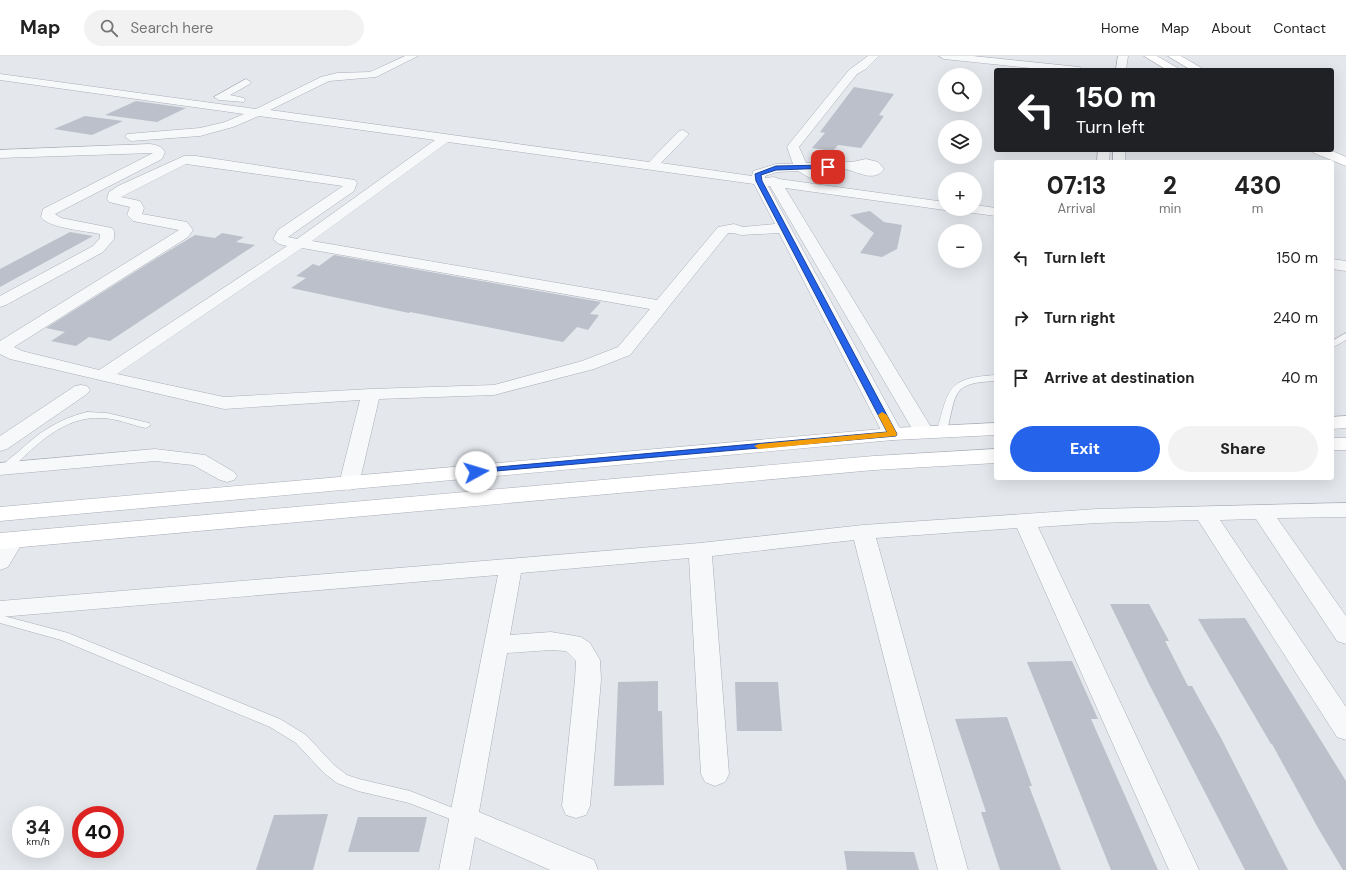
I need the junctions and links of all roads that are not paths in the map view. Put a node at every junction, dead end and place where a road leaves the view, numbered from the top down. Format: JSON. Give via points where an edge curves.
{"nodes":[{"id":1,"x":413,"y":56,"type":"edge"},
{"id":2,"x":874,"y":56,"type":"edge"},
{"id":3,"x":944,"y":56,"type":"edge"},
{"id":4,"x":1123,"y":56,"type":"edge"},
{"id":5,"x":1149,"y":56,"type":"edge"},
{"id":6,"x":1173,"y":56,"type":"edge"},
{"id":7,"x":1059,"y":68,"type":"edge"},
{"id":8,"x":1121,"y":68,"type":"edge"},
{"id":9,"x":1171,"y":68,"type":"edge"},
{"id":10,"x":1195,"y":68,"type":"edge"},
{"id":11,"x":0,"y":77,"type":"edge"},
{"id":12,"x":246,"y":82,"type":"dead end"},
{"id":13,"x":275,"y":105,"type":"junction"},
{"id":14,"x":259,"y":112,"type":"junction"},
{"id":15,"x":683,"y":134,"type":"dead end"},
{"id":16,"x":90,"y":138,"type":"dead end"},
{"id":17,"x":446,"y":138,"type":"junction"},
{"id":18,"x":100,"y":148,"type":"junction"},
{"id":19,"x":80,"y":150,"type":"junction"},
{"id":20,"x":1324,"y":152,"type":"edge"},
{"id":21,"x":0,"y":154,"type":"edge"},
{"id":22,"x":1346,"y":162,"type":"edge"},
{"id":23,"x":652,"y":166,"type":"junction"},
{"id":24,"x":858,"y":169,"type":"dead end"},
{"id":25,"x":805,"y":171,"type":"junction"},
{"id":26,"x":767,"y":182,"type":"junction"},
{"id":27,"x":938,"y":196,"type":"edge"},
{"id":28,"x":982,"y":202,"type":"edge"},
{"id":29,"x":994,"y":204,"type":"edge"},
{"id":30,"x":938,"y":205,"type":"edge"},
{"id":31,"x":982,"y":210,"type":"edge"},
{"id":32,"x":994,"y":212,"type":"edge"},
{"id":33,"x":781,"y":223,"type":"junction"},
{"id":34,"x":299,"y":244,"type":"junction"},
{"id":35,"x":1334,"y":264,"type":"edge"},
{"id":36,"x":1346,"y":266,"type":"edge"},
{"id":37,"x":0,"y":302,"type":"edge"},
{"id":38,"x":661,"y":306,"type":"junction"},
{"id":39,"x":1346,"y":336,"type":"edge"},
{"id":40,"x":1334,"y":344,"type":"edge"},
{"id":41,"x":102,"y":376,"type":"junction"},
{"id":42,"x":994,"y":378,"type":"edge"},
{"id":43,"x":81,"y":390,"type":"dead end"},
{"id":44,"x":371,"y":394,"type":"junction"},
{"id":45,"x":1346,"y":422,"type":"edge"},
{"id":46,"x":1334,"y":423,"type":"edge"},
{"id":47,"x":146,"y":425,"type":"dead end"},
{"id":48,"x":994,"y":429,"type":"edge"},
{"id":49,"x":933,"y":431,"type":"junction"},
{"id":50,"x":893,"y":434,"type":"junction"},
{"id":51,"x":0,"y":444,"type":"edge"},
{"id":52,"x":1334,"y":444,"type":"edge"},
{"id":53,"x":1346,"y":444,"type":"edge"},
{"id":54,"x":994,"y":456,"type":"edge"},
{"id":55,"x":3,"y":469,"type":"edge"},
{"id":56,"x":226,"y":476,"type":"dead end"},
{"id":57,"x":349,"y":484,"type":"junction"},
{"id":58,"x":1346,"y":510,"type":"edge"},
{"id":59,"x":1262,"y":512,"type":"junction"},
{"id":60,"x":0,"y":514,"type":"edge"},
{"id":61,"x":1204,"y":514,"type":"junction"},
{"id":62,"x":1025,"y":522,"type":"junction"},
{"id":63,"x":863,"y":532,"type":"junction"},
{"id":64,"x":7,"y":540,"type":"edge"},
{"id":65,"x":700,"y":550,"type":"junction"},
{"id":66,"x":0,"y":562,"type":"edge"},
{"id":67,"x":511,"y":567,"type":"junction"},
{"id":68,"x":0,"y":609,"type":"edge"},
{"id":69,"x":0,"y":619,"type":"edge"},
{"id":70,"x":1346,"y":635,"type":"edge"},
{"id":71,"x":496,"y":645,"type":"junction"},
{"id":72,"x":1346,"y":729,"type":"edge"},
{"id":73,"x":715,"y":774,"type":"dead end"},
{"id":74,"x":576,"y":806,"type":"dead end"},
{"id":75,"x":463,"y":818,"type":"junction"},
{"id":76,"x":454,"y":870,"type":"edge"},
{"id":77,"x":583,"y":870,"type":"edge"},
{"id":78,"x":953,"y":870,"type":"edge"},
{"id":79,"x":1184,"y":870,"type":"edge"}],
"edges":[{"from":1,"to":13,"type":"street","via":[[372,75],[325,78]]},
{"from":2,"to":25,"type":"street","via":[[862,68],[853,72],[793,147]]},
{"from":3,"to":7,"type":"street"},
{"from":4,"to":8,"type":"street"},
{"from":5,"to":9,"type":"street"},
{"from":6,"to":10,"type":"street"},
{"from":11,"to":14,"type":"street"},
{"from":12,"to":13,"type":"street","via":[[219,97]]},
{"from":13,"to":14,"type":"street"},
{"from":14,"to":17,"type":"street"},
{"from":14,"to":18,"type":"street","via":[[229,125],[200,132],[109,138]]},
{"from":15,"to":23,"type":"street"},
{"from":16,"to":19,"type":"street"},
{"from":17,"to":23,"type":"street"},
{"from":17,"to":34,"type":"street"},
{"from":18,"to":19,"type":"street"},
{"from":18,"to":37,"type":"street","via":[[150,148],[159,152],[158,156],[48,212],[48,217],[57,221],[106,231],[107,239],[98,249]]},
{"from":19,"to":21,"type":"street"},
{"from":20,"to":22,"type":"street"},
{"from":23,"to":26,"type":"street"},
{"from":24,"to":25,"type":"street"},
{"from":25,"to":26,"type":"street","via":[[781,175]]},
{"from":25,"to":27,"type":"street","via":[[828,181]]},
{"from":26,"to":30,"type":"street"},
{"from":26,"to":33,"type":"street"},
{"from":26,"to":49,"type":"street"},
{"from":28,"to":29,"type":"street"},
{"from":31,"to":32,"type":"street"},
{"from":33,"to":38,"type":"street","via":[[741,231],[734,228],[723,230]]},
{"from":33,"to":50,"type":"street"},
{"from":34,"to":38,"type":"street"},
{"from":34,"to":41,"type":"street"},
{"from":34,"to":41,"type":"street","via":[[280,239],[283,233],[349,188],[350,183],[184,160],[114,195],[114,198],[135,204],[137,208],[134,215],[138,218],[182,225],[186,230],[1,348],[16,356]]},
{"from":35,"to":36,"type":"street"},
{"from":38,"to":44,"type":"street","via":[[624,351],[588,365],[494,390]]},
{"from":39,"to":40,"type":"lane"},
{"from":41,"to":44,"type":"street","via":[[224,403]]},
{"from":42,"to":49,"type":"lane","via":[[963,382],[955,388]]},
{"from":43,"to":51,"type":"street"},
{"from":44,"to":57,"type":"street"},
{"from":45,"to":46,"type":"street"},
{"from":47,"to":55,"type":"lane","via":[[102,414],[72,419],[45,432]]},
{"from":48,"to":49,"type":"street"},
{"from":49,"to":50,"type":"street"},
{"from":50,"to":57,"type":"street"},
{"from":52,"to":53,"type":"street"},
{"from":54,"to":64,"type":"street","via":[[874,462]]},
{"from":55,"to":56,"type":"street","via":[[155,455],[198,459]]},
{"from":57,"to":60,"type":"street"},
{"from":58,"to":59,"type":"street"},
{"from":59,"to":61,"type":"street"},
{"from":59,"to":70,"type":"street"},
{"from":61,"to":62,"type":"street","via":[[1097,516]]},
{"from":61,"to":72,"type":"street"},
{"from":62,"to":63,"type":"street"},
{"from":62,"to":79,"type":"street"},
{"from":63,"to":65,"type":"street"},
{"from":63,"to":78,"type":"street"},
{"from":64,"to":66,"type":"street"},
{"from":65,"to":67,"type":"street"},
{"from":65,"to":73,"type":"street"},
{"from":67,"to":68,"type":"street"},
{"from":67,"to":71,"type":"street"},
{"from":69,"to":75,"type":"lane","via":[[64,636],[275,723],[301,738],[329,769],[342,778],[358,785],[410,797]]},
{"from":71,"to":74,"type":"street","via":[[551,641],[572,643],[588,660]]},
{"from":71,"to":75,"type":"street"},
{"from":75,"to":76,"type":"street"},
{"from":75,"to":77,"type":"street"}]}
